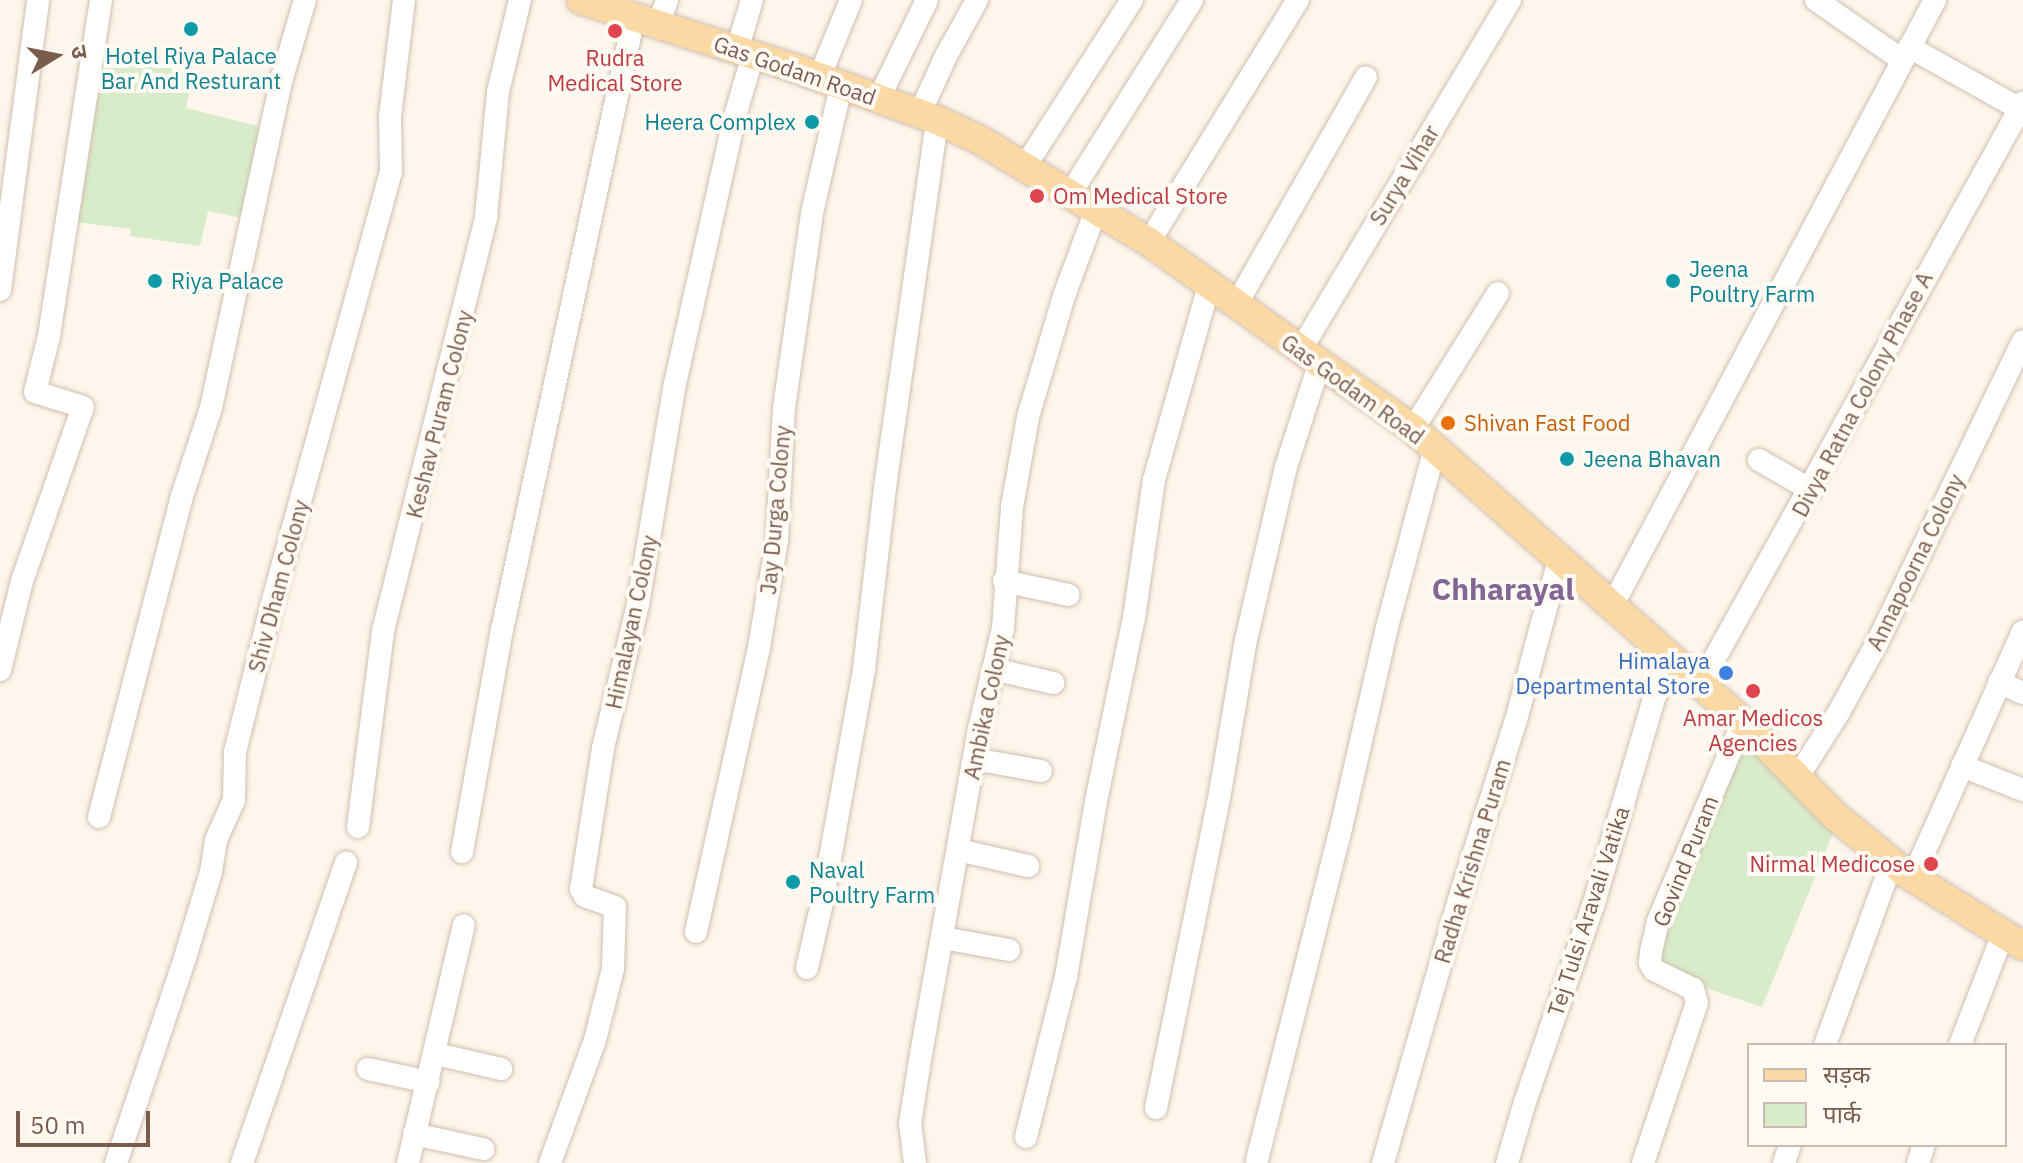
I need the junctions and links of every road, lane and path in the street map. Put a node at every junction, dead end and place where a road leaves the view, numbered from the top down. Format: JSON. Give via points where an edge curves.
{"nodes":[{"id":1,"x":38,"y":0,"type":"edge"},
{"id":2,"x":101,"y":0,"type":"edge"},
{"id":3,"x":305,"y":0,"type":"edge"},
{"id":4,"x":404,"y":0,"type":"edge"},
{"id":5,"x":520,"y":0,"type":"edge"},
{"id":6,"x":752,"y":0,"type":"edge"},
{"id":7,"x":851,"y":0,"type":"edge"},
{"id":8,"x":927,"y":0,"type":"edge"},
{"id":9,"x":977,"y":0,"type":"edge"},
{"id":10,"x":1132,"y":0,"type":"edge"},
{"id":11,"x":1192,"y":0,"type":"edge"},
{"id":12,"x":1298,"y":0,"type":"edge"},
{"id":13,"x":1510,"y":0,"type":"edge"},
{"id":14,"x":1816,"y":0,"type":"edge"},
{"id":15,"x":1935,"y":0,"type":"edge"},
{"id":16,"x":588,"y":1,"type":"edge"},
{"id":17,"x":653,"y":14,"type":"edge"},
{"id":18,"x":745,"y":52,"type":"junction"},
{"id":19,"x":1906,"y":54,"type":"junction"},
{"id":20,"x":1366,"y":77,"type":"dead end"},
{"id":21,"x":830,"y":82,"type":"junction"},
{"id":22,"x":879,"y":98,"type":"junction"},
{"id":23,"x":2021,"y":106,"type":"edge"},
{"id":24,"x":929,"y":116,"type":"junction"},
{"id":25,"x":1024,"y":168,"type":"junction"},
{"id":26,"x":1070,"y":194,"type":"junction"},
{"id":27,"x":1096,"y":210,"type":"junction"},
{"id":28,"x":1149,"y":242,"type":"junction"},
{"id":29,"x":1209,"y":286,"type":"junction"},
{"id":30,"x":0,"y":290,"type":"edge"},
{"id":31,"x":1498,"y":293,"type":"dead end"},
{"id":32,"x":1236,"y":305,"type":"junction"},
{"id":33,"x":2023,"y":341,"type":"edge"},
{"id":34,"x":1310,"y":358,"type":"junction"},
{"id":35,"x":1413,"y":429,"type":"junction"},
{"id":36,"x":1435,"y":448,"type":"junction"},
{"id":37,"x":1759,"y":460,"type":"dead end"},
{"id":38,"x":1811,"y":490,"type":"junction"},
{"id":39,"x":1559,"y":559,"type":"junction"},
{"id":40,"x":1004,"y":581,"type":"junction"},
{"id":41,"x":1068,"y":595,"type":"dead end"},
{"id":42,"x":1612,"y":606,"type":"junction"},
{"id":43,"x":2023,"y":631,"type":"edge"},
{"id":44,"x":1672,"y":660,"type":"junction"},
{"id":45,"x":993,"y":669,"type":"junction"},
{"id":46,"x":0,"y":670,"type":"edge"},
{"id":47,"x":1999,"y":682,"type":"junction"},
{"id":48,"x":1053,"y":683,"type":"dead end"},
{"id":49,"x":1700,"y":685,"type":"junction"},
{"id":50,"x":2023,"y":693,"type":"edge"},
{"id":51,"x":1743,"y":722,"type":"junction"},
{"id":52,"x":974,"y":759,"type":"junction"},
{"id":53,"x":1962,"y":766,"type":"junction"},
{"id":54,"x":1041,"y":771,"type":"dead end"},
{"id":55,"x":1797,"y":778,"type":"junction"},
{"id":56,"x":2023,"y":790,"type":"edge"},
{"id":57,"x":99,"y":817,"type":"dead end"},
{"id":58,"x":358,"y":827,"type":"dead end"},
{"id":59,"x":958,"y":850,"type":"junction"},
{"id":60,"x":462,"y":852,"type":"dead end"},
{"id":61,"x":346,"y":863,"type":"dead end"},
{"id":62,"x":1028,"y":866,"type":"dead end"},
{"id":63,"x":1902,"y":869,"type":"junction"},
{"id":64,"x":464,"y":925,"type":"dead end"},
{"id":65,"x":696,"y":932,"type":"dead end"},
{"id":66,"x":943,"y":938,"type":"junction"},
{"id":67,"x":2013,"y":940,"type":"edge"},
{"id":68,"x":1009,"y":950,"type":"dead end"},
{"id":69,"x":807,"y":968,"type":"dead end"},
{"id":70,"x":1826,"y":1043,"type":"edge"},
{"id":71,"x":1961,"y":1043,"type":"edge"},
{"id":72,"x":436,"y":1054,"type":"junction"},
{"id":73,"x":368,"y":1069,"type":"dead end"},
{"id":74,"x":501,"y":1069,"type":"dead end"},
{"id":75,"x":429,"y":1082,"type":"junction"},
{"id":76,"x":1156,"y":1108,"type":"dead end"},
{"id":77,"x":414,"y":1134,"type":"junction"},
{"id":78,"x":1026,"y":1137,"type":"dead end"},
{"id":79,"x":483,"y":1149,"type":"dead end"},
{"id":80,"x":1257,"y":1160,"type":"dead end"},
{"id":81,"x":116,"y":1163,"type":"edge"},
{"id":82,"x":242,"y":1163,"type":"edge"},
{"id":83,"x":408,"y":1163,"type":"edge"},
{"id":84,"x":550,"y":1163,"type":"edge"},
{"id":85,"x":915,"y":1163,"type":"edge"},
{"id":86,"x":1383,"y":1163,"type":"edge"},
{"id":87,"x":1507,"y":1163,"type":"edge"},
{"id":88,"x":1643,"y":1163,"type":"edge"}],
"edges":[{"from":1,"to":30,"type":"street"},
{"from":2,"to":46,"type":"street","via":[[35,392],[83,407],[22,581]]},
{"from":3,"to":57,"type":"street","via":[[282,78],[211,408],[181,499]]},
{"from":4,"to":81,"type":"street","name":"Shiv Dham Colony","via":[[390,117],[391,172],[265,630],[235,752],[234,800],[216,840],[189,946]]},
{"from":5,"to":58,"type":"street","name":"Keshav Puram Colony","via":[[498,92],[486,217],[383,631]]},
{"from":6,"to":18,"type":"street"},
{"from":7,"to":21,"type":"street","name":"Jay Durga Colony"},
{"from":8,"to":22,"type":"street"},
{"from":9,"to":24,"type":"street"},
{"from":10,"to":25,"type":"street"},
{"from":11,"to":26,"type":"street"},
{"from":12,"to":28,"type":"street"},
{"from":13,"to":34,"type":"street","name":"Surya Vihar"},
{"from":14,"to":19,"type":"street"},
{"from":15,"to":19,"type":"street"},
{"from":16,"to":17,"type":"main road","name":"Gas Godam Road"},
{"from":17,"to":18,"type":"main road","name":"Gas Godam Road"},
{"from":17,"to":60,"type":"street","via":[[502,630]]},
{"from":18,"to":21,"type":"main road","name":"Gas Godam Road"},
{"from":18,"to":84,"type":"street","name":"Himalayan Colony","via":[[675,384],[638,604],[603,748],[583,874],[581,894],[615,907],[613,969],[595,1040]]},
{"from":19,"to":23,"type":"street"},
{"from":19,"to":42,"type":"street"},
{"from":20,"to":32,"type":"street"},
{"from":21,"to":22,"type":"main road","name":"Gas Godam Road"},
{"from":21,"to":65,"type":"street","name":"Jay Durga Colony","via":[[784,408],[777,541]]},
{"from":22,"to":24,"type":"main road","name":"Gas Godam Road"},
{"from":23,"to":38,"type":"street","name":"Divya Ratna Colony Phase A"},
{"from":24,"to":25,"type":"main road","name":"Gas Godam Road"},
{"from":24,"to":69,"type":"street","via":[[864,669]]},
{"from":25,"to":26,"type":"main road","name":"Gas Godam Road"},
{"from":26,"to":27,"type":"main road","name":"Gas Godam Road"},
{"from":27,"to":28,"type":"main road","name":"Gas Godam Road"},
{"from":27,"to":40,"type":"street","name":"Ambika Colony","via":[[1028,417]]},
{"from":28,"to":29,"type":"main road","name":"Gas Godam Road"},
{"from":29,"to":32,"type":"main road","name":"Gas Godam Road"},
{"from":29,"to":78,"type":"street","via":[[1154,480],[1134,618],[1066,977]]},
{"from":31,"to":35,"type":"street"},
{"from":32,"to":34,"type":"main road","name":"Gas Godam Road"},
{"from":33,"to":55,"type":"street","name":"Annapoorna Colony","via":[[1877,643]]},
{"from":34,"to":35,"type":"main road","name":"Gas Godam Road"},
{"from":34,"to":76,"type":"street","name":"Surya Vihar","via":[[1246,640]]},
{"from":35,"to":36,"type":"main road","name":"Gas Godam Road"},
{"from":36,"to":39,"type":"main road","name":"Gas Godam Road"},
{"from":36,"to":80,"type":"street"},
{"from":37,"to":38,"type":"street"},
{"from":38,"to":49,"type":"street","name":"Divya Ratna Colony Phase A"},
{"from":39,"to":42,"type":"main road","name":"Gas Godam Road"},
{"from":39,"to":86,"type":"street","name":"Radha Krishna Puram"},
{"from":40,"to":41,"type":"street"},
{"from":40,"to":45,"type":"street","name":"Ambika Colony","via":[[1003,628]]},
{"from":42,"to":44,"type":"main road","name":"Gas Godam Road"},
{"from":43,"to":47,"type":"street"},
{"from":44,"to":49,"type":"main road","name":"Gas Godam Road"},
{"from":44,"to":87,"type":"street","name":"Tej Tulsi Aravali Vatika","via":[[1655,696],[1593,906]]},
{"from":45,"to":48,"type":"street"},
{"from":45,"to":52,"type":"street","name":"Ambika Colony"},
{"from":47,"to":50,"type":"street"},
{"from":47,"to":53,"type":"street"},
{"from":49,"to":51,"type":"main road","name":"Gas Godam Road"},
{"from":51,"to":55,"type":"main road","name":"Gas Godam Road"},
{"from":51,"to":88,"type":"street","name":"Govind Puram","via":[[1658,921],[1651,952],[1654,970],[1693,989],[1697,1003]]},
{"from":52,"to":54,"type":"street"},
{"from":52,"to":59,"type":"street","name":"Ambika Colony"},
{"from":53,"to":56,"type":"street"},
{"from":53,"to":63,"type":"street"},
{"from":55,"to":63,"type":"main road","name":"Gas Godam Road"},
{"from":59,"to":62,"type":"street"},
{"from":59,"to":66,"type":"street","name":"Ambika Colony"},
{"from":61,"to":82,"type":"street"},
{"from":63,"to":67,"type":"main road","name":"Gas Godam Road"},
{"from":63,"to":70,"type":"street"},
{"from":64,"to":72,"type":"street"},
{"from":66,"to":68,"type":"street"},
{"from":66,"to":85,"type":"street","name":"Ambika Colony","via":[[910,1124]]},
{"from":67,"to":71,"type":"street"},
{"from":72,"to":74,"type":"street"},
{"from":72,"to":75,"type":"street"},
{"from":73,"to":75,"type":"street"},
{"from":75,"to":77,"type":"street"},
{"from":77,"to":79,"type":"street"},
{"from":77,"to":83,"type":"street"}]}
